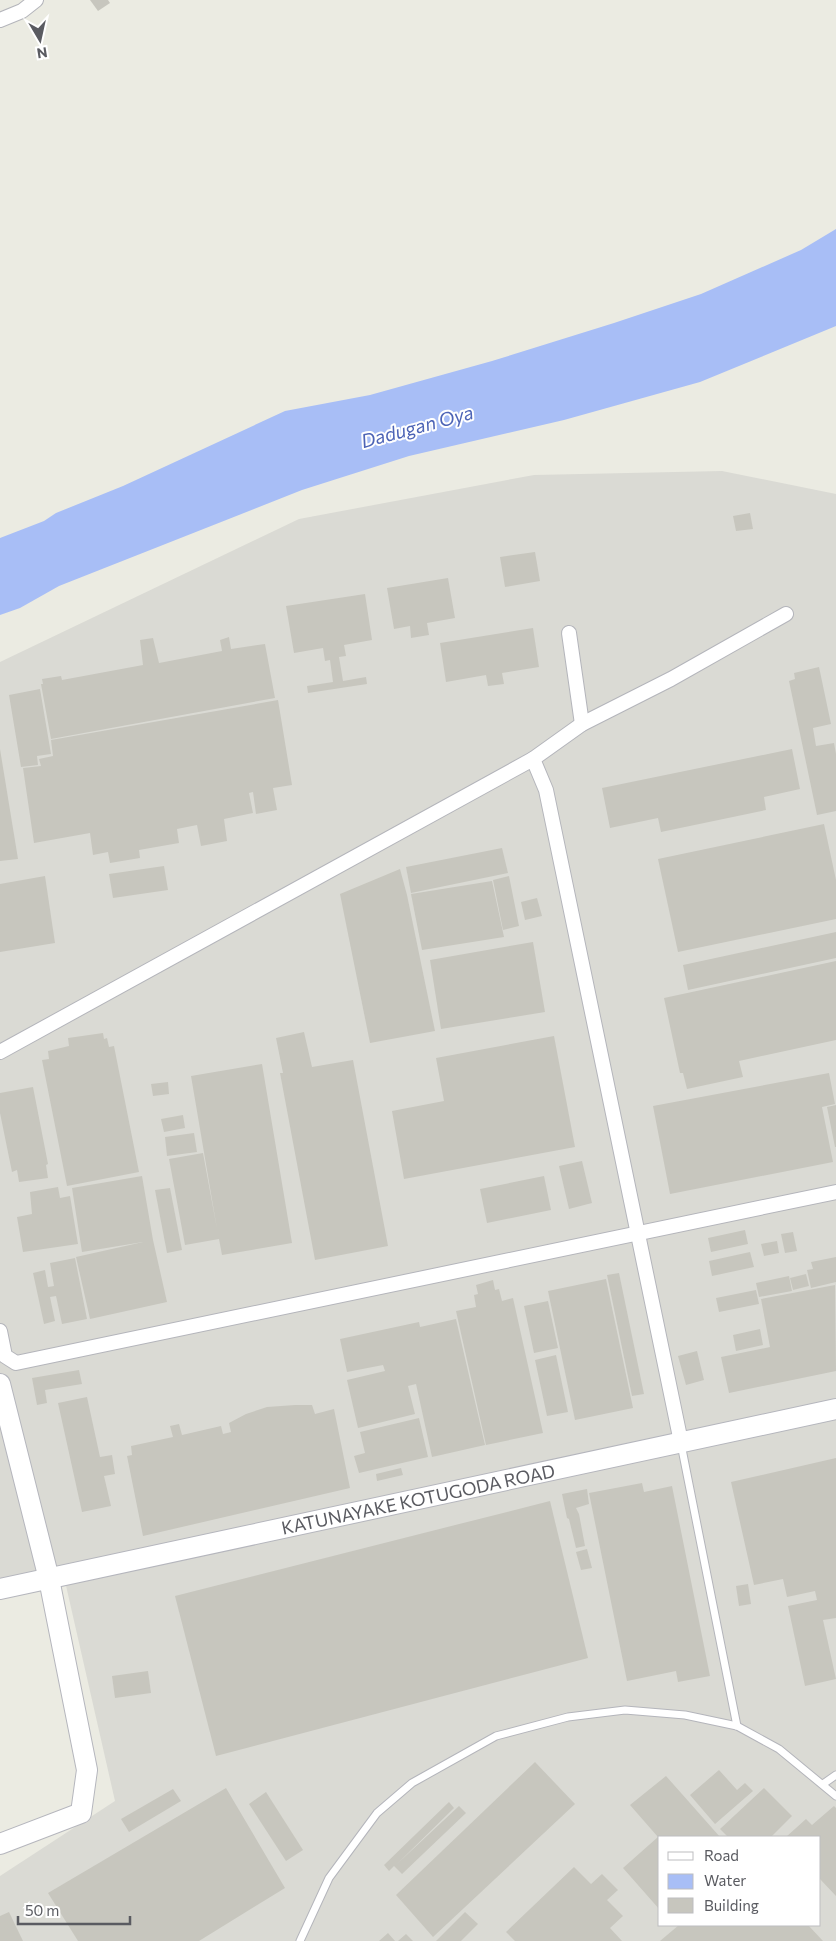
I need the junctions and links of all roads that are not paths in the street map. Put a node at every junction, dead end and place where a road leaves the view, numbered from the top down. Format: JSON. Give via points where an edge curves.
{"nodes":[{"id":1,"x":36,"y":0,"type":"edge"},
{"id":2,"x":0,"y":20,"type":"edge"},
{"id":3,"x":786,"y":614,"type":"dead end"},
{"id":4,"x":569,"y":632,"type":"dead end"},
{"id":5,"x":582,"y":724,"type":"junction"},
{"id":6,"x":534,"y":759,"type":"junction"},
{"id":7,"x":0,"y":1052,"type":"edge"},
{"id":8,"x":836,"y":1192,"type":"edge"},
{"id":9,"x":638,"y":1232,"type":"junction"},
{"id":10,"x":0,"y":1331,"type":"edge"},
{"id":11,"x":0,"y":1384,"type":"edge"},
{"id":12,"x":836,"y":1409,"type":"edge"},
{"id":13,"x":681,"y":1442,"type":"junction"},
{"id":14,"x":49,"y":1579,"type":"junction"},
{"id":15,"x":0,"y":1588,"type":"edge"},
{"id":16,"x":737,"y":1726,"type":"junction"},
{"id":17,"x":836,"y":1775,"type":"edge"},
{"id":18,"x":823,"y":1784,"type":"junction"},
{"id":19,"x":836,"y":1796,"type":"edge"},
{"id":20,"x":0,"y":1844,"type":"edge"},
{"id":21,"x":300,"y":1941,"type":"edge"}],
"edges":[{"from":1,"to":2,"type":"street","via":[[22,11]]},
{"from":3,"to":5,"type":"street","via":[[671,679]]},
{"from":4,"to":5,"type":"street"},
{"from":5,"to":6,"type":"street"},
{"from":6,"to":7,"type":"street"},
{"from":6,"to":9,"type":"street","via":[[546,790]]},
{"from":8,"to":9,"type":"street"},
{"from":9,"to":10,"type":"street","via":[[16,1364],[5,1356]]},
{"from":9,"to":13,"type":"street"},
{"from":11,"to":14,"type":"main road"},
{"from":12,"to":13,"type":"main road","name":"KATUNAYAKE KOTUGODA ROAD"},
{"from":13,"to":14,"type":"main road","name":"KATUNAYAKE KOTUGODA ROAD"},
{"from":13,"to":16,"type":"lane"},
{"from":14,"to":15,"type":"main road","name":"KATUNAYAKE KOTUGODA ROAD"},
{"from":14,"to":20,"type":"main road","via":[[87,1770],[81,1813]]},
{"from":16,"to":18,"type":"lane","via":[[779,1749]]},
{"from":16,"to":21,"type":"lane","via":[[685,1715],[625,1710],[568,1717],[496,1736],[412,1783],[377,1813],[329,1878]]},
{"from":17,"to":18,"type":"lane"},
{"from":18,"to":19,"type":"lane"}]}
